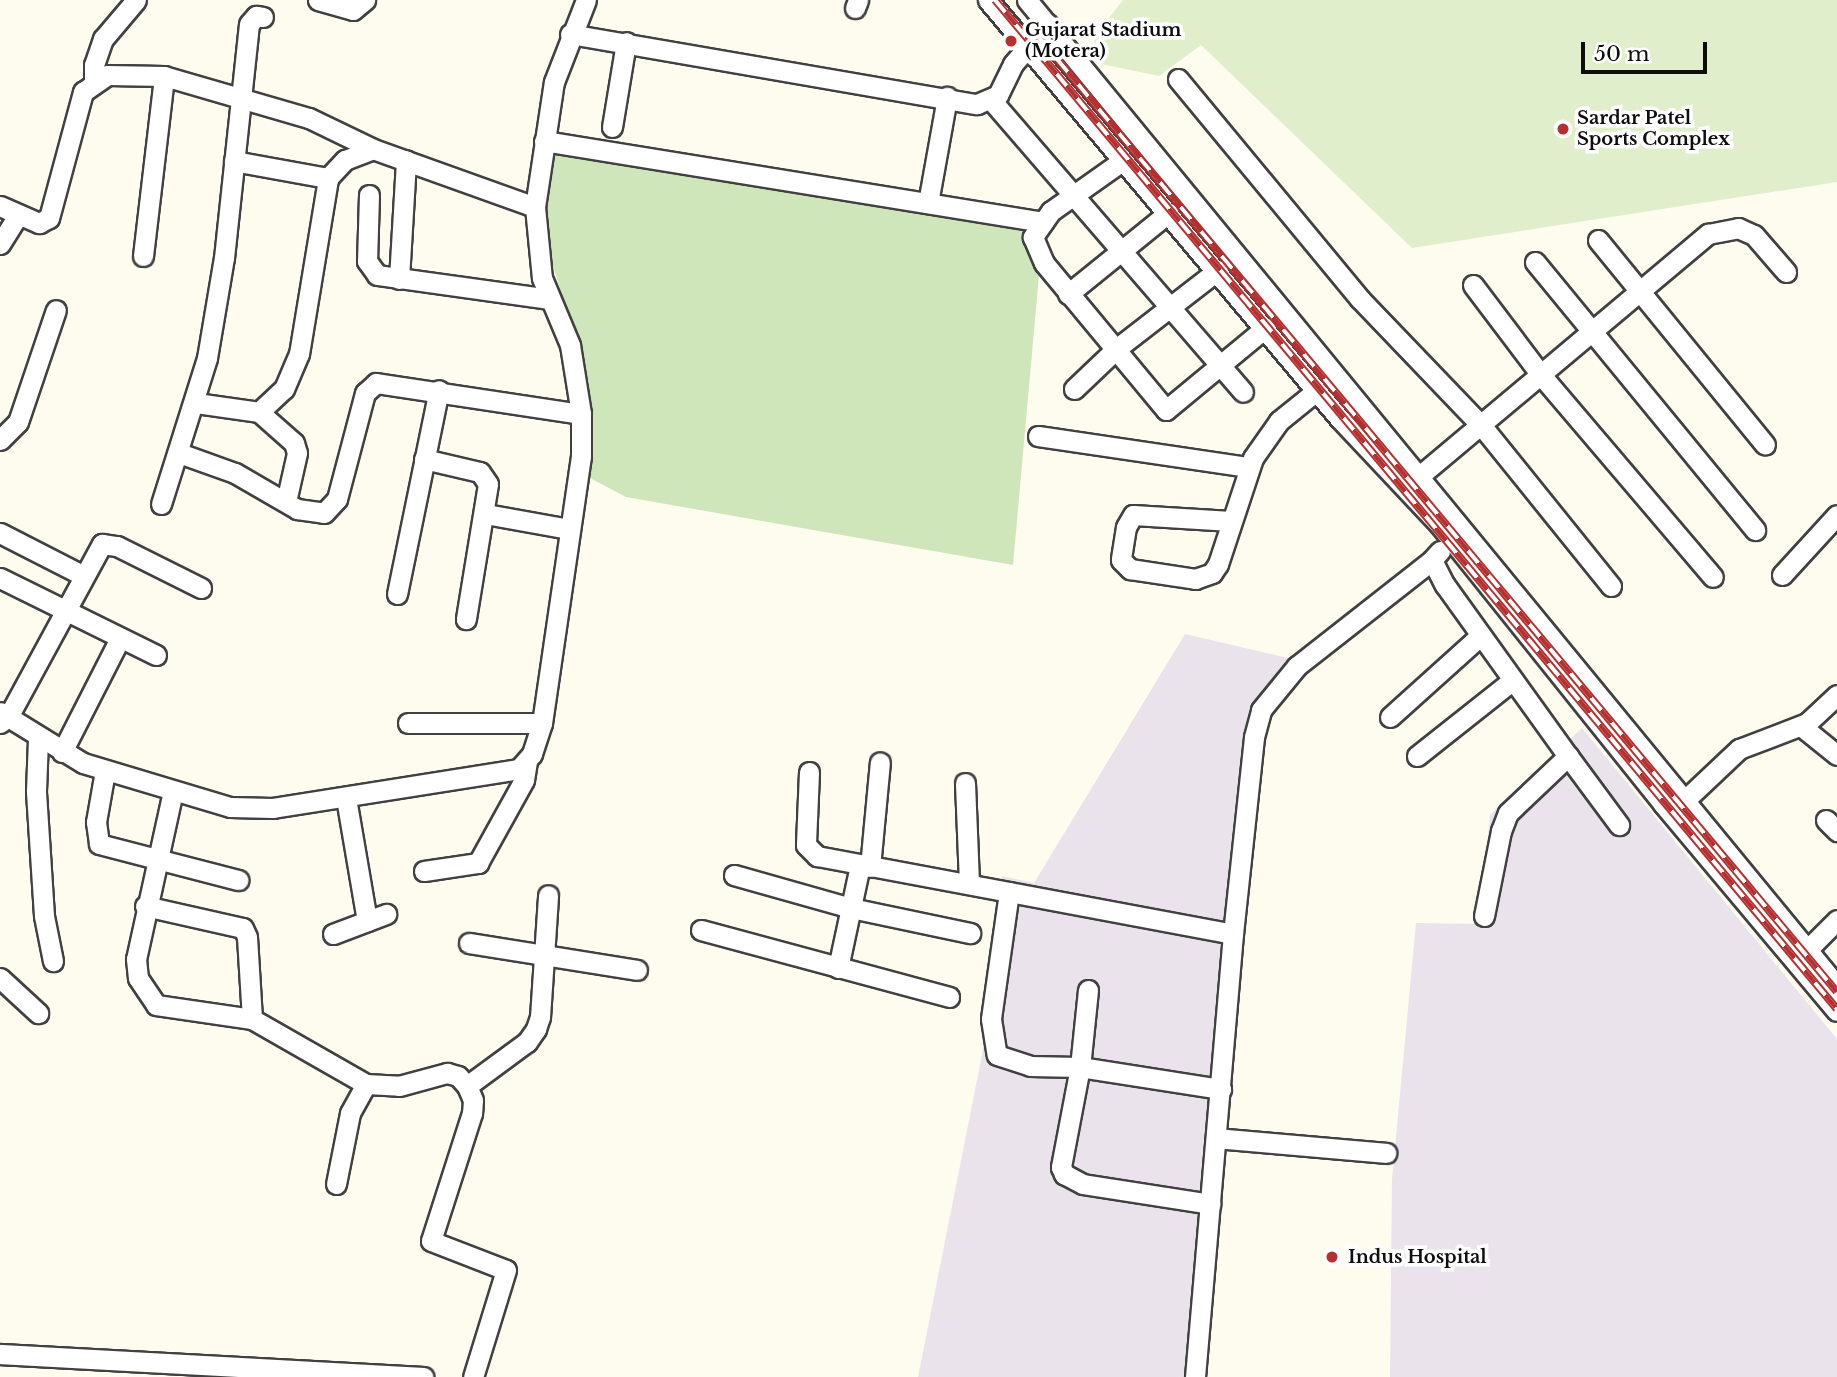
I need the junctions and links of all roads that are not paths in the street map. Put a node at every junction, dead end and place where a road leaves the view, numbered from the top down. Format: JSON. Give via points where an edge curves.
{"nodes":[{"id":1,"x":136,"y":0,"type":"edge"},
{"id":2,"x":318,"y":0,"type":"edge"},
{"id":3,"x":365,"y":0,"type":"edge"},
{"id":4,"x":988,"y":0,"type":"edge"},
{"id":5,"x":1027,"y":0,"type":"edge"},
{"id":6,"x":579,"y":2,"type":"edge"},
{"id":7,"x":263,"y":17,"type":"dead end"},
{"id":8,"x":1048,"y":24,"type":"junction"},
{"id":9,"x":570,"y":34,"type":"junction"},
{"id":10,"x":625,"y":43,"type":"junction"},
{"id":11,"x":1027,"y":46,"type":"junction"},
{"id":12,"x":164,"y":76,"type":"junction"},
{"id":13,"x":1178,"y":79,"type":"dead end"},
{"id":14,"x":94,"y":81,"type":"junction"},
{"id":15,"x":242,"y":96,"type":"junction"},
{"id":16,"x":947,"y":97,"type":"junction"},
{"id":17,"x":992,"y":101,"type":"junction"},
{"id":18,"x":612,"y":127,"type":"dead end"},
{"id":19,"x":544,"y":141,"type":"junction"},
{"id":20,"x":373,"y":149,"type":"junction"},
{"id":21,"x":406,"y":160,"type":"junction"},
{"id":22,"x":234,"y":161,"type":"junction"},
{"id":23,"x":1122,"y":161,"type":"junction"},
{"id":24,"x":328,"y":178,"type":"junction"},
{"id":25,"x":369,"y":195,"type":"dead end"},
{"id":26,"x":1074,"y":196,"type":"junction"},
{"id":27,"x":928,"y":203,"type":"junction"},
{"id":28,"x":0,"y":206,"type":"edge"},
{"id":29,"x":535,"y":207,"type":"junction"},
{"id":30,"x":1168,"y":212,"type":"junction"},
{"id":31,"x":18,"y":215,"type":"junction"},
{"id":32,"x":1043,"y":222,"type":"junction"},
{"id":33,"x":1598,"y":240,"type":"dead end"},
{"id":34,"x":0,"y":244,"type":"edge"},
{"id":35,"x":1122,"y":250,"type":"junction"},
{"id":36,"x":143,"y":256,"type":"dead end"},
{"id":37,"x":1535,"y":262,"type":"dead end"},
{"id":38,"x":1218,"y":270,"type":"junction"},
{"id":39,"x":1786,"y":272,"type":"dead end"},
{"id":40,"x":398,"y":279,"type":"junction"},
{"id":41,"x":1473,"y":285,"type":"dead end"},
{"id":42,"x":1639,"y":293,"type":"junction"},
{"id":43,"x":1068,"y":294,"type":"junction"},
{"id":44,"x":550,"y":299,"type":"junction"},
{"id":45,"x":1170,"y":306,"type":"junction"},
{"id":46,"x":56,"y":310,"type":"dead end"},
{"id":47,"x":1265,"y":328,"type":"junction"},
{"id":48,"x":1592,"y":332,"type":"junction"},
{"id":49,"x":1116,"y":349,"type":"junction"},
{"id":50,"x":1221,"y":365,"type":"junction"},
{"id":51,"x":1541,"y":375,"type":"junction"},
{"id":52,"x":1074,"y":388,"type":"dead end"},
{"id":53,"x":439,"y":390,"type":"junction"},
{"id":54,"x":1243,"y":391,"type":"dead end"},
{"id":55,"x":1316,"y":391,"type":"junction"},
{"id":56,"x":196,"y":403,"type":"junction"},
{"id":57,"x":259,"y":412,"type":"junction"},
{"id":58,"x":581,"y":414,"type":"junction"},
{"id":59,"x":1481,"y":425,"type":"junction"},
{"id":60,"x":1038,"y":436,"type":"dead end"},
{"id":61,"x":0,"y":440,"type":"edge"},
{"id":62,"x":1765,"y":445,"type":"dead end"},
{"id":63,"x":179,"y":453,"type":"junction"},
{"id":64,"x":425,"y":459,"type":"junction"},
{"id":65,"x":1249,"y":467,"type":"junction"},
{"id":66,"x":1413,"y":482,"type":"junction"},
{"id":67,"x":286,"y":502,"type":"junction"},
{"id":68,"x":161,"y":504,"type":"dead end"},
{"id":69,"x":486,"y":514,"type":"junction"},
{"id":70,"x":1837,"y":515,"type":"edge"},
{"id":71,"x":1231,"y":521,"type":"junction"},
{"id":72,"x":569,"y":529,"type":"junction"},
{"id":73,"x":1755,"y":530,"type":"dead end"},
{"id":74,"x":1454,"y":531,"type":"junction"},
{"id":75,"x":0,"y":533,"type":"edge"},
{"id":76,"x":1432,"y":560,"type":"junction"},
{"id":77,"x":82,"y":575,"type":"junction"},
{"id":78,"x":1782,"y":575,"type":"dead end"},
{"id":79,"x":0,"y":578,"type":"edge"},
{"id":80,"x":1713,"y":578,"type":"dead end"},
{"id":81,"x":1611,"y":586,"type":"dead end"},
{"id":82,"x":201,"y":588,"type":"dead end"},
{"id":83,"x":397,"y":594,"type":"dead end"},
{"id":84,"x":63,"y":611,"type":"junction"},
{"id":85,"x":466,"y":619,"type":"dead end"},
{"id":86,"x":1481,"y":635,"type":"junction"},
{"id":87,"x":120,"y":638,"type":"junction"},
{"id":88,"x":156,"y":655,"type":"dead end"},
{"id":89,"x":1513,"y":680,"type":"junction"},
{"id":90,"x":1833,"y":706,"type":"edge"},
{"id":91,"x":3,"y":717,"type":"edge"},
{"id":92,"x":1390,"y":717,"type":"dead end"},
{"id":93,"x":408,"y":723,"type":"dead end"},
{"id":94,"x":542,"y":723,"type":"junction"},
{"id":95,"x":1801,"y":726,"type":"junction"},
{"id":96,"x":38,"y":739,"type":"junction"},
{"id":97,"x":62,"y":752,"type":"junction"},
{"id":98,"x":1837,"y":755,"type":"edge"},
{"id":99,"x":1417,"y":756,"type":"dead end"},
{"id":100,"x":1568,"y":756,"type":"junction"},
{"id":101,"x":527,"y":761,"type":"junction"},
{"id":102,"x":880,"y":762,"type":"dead end"},
{"id":103,"x":105,"y":771,"type":"junction"},
{"id":104,"x":809,"y":772,"type":"dead end"},
{"id":105,"x":965,"y":783,"type":"dead end"},
{"id":106,"x":173,"y":791,"type":"junction"},
{"id":107,"x":346,"y":798,"type":"junction"},
{"id":108,"x":1684,"y":801,"type":"junction"},
{"id":109,"x":1619,"y":825,"type":"dead end"},
{"id":110,"x":156,"y":862,"type":"junction"},
{"id":111,"x":865,"y":866,"type":"junction"},
{"id":112,"x":424,"y":871,"type":"dead end"},
{"id":113,"x":734,"y":875,"type":"dead end"},
{"id":114,"x":238,"y":880,"type":"dead end"},
{"id":115,"x":969,"y":884,"type":"junction"},
{"id":116,"x":1009,"y":892,"type":"junction"},
{"id":117,"x":548,"y":895,"type":"dead end"},
{"id":118,"x":145,"y":906,"type":"junction"},
{"id":119,"x":851,"y":908,"type":"junction"},
{"id":120,"x":1484,"y":916,"type":"dead end"},
{"id":121,"x":1837,"y":920,"type":"edge"},
{"id":122,"x":701,"y":930,"type":"dead end"},
{"id":123,"x":970,"y":933,"type":"dead end"},
{"id":124,"x":333,"y":934,"type":"dead end"},
{"id":125,"x":1233,"y":934,"type":"junction"},
{"id":126,"x":469,"y":943,"type":"dead end"},
{"id":127,"x":1806,"y":951,"type":"junction"},
{"id":128,"x":544,"y":952,"type":"junction"},
{"id":129,"x":53,"y":961,"type":"dead end"},
{"id":130,"x":838,"y":968,"type":"junction"},
{"id":131,"x":637,"y":970,"type":"dead end"},
{"id":132,"x":0,"y":978,"type":"edge"},
{"id":133,"x":1837,"y":986,"type":"edge"},
{"id":134,"x":1088,"y":990,"type":"dead end"},
{"id":135,"x":949,"y":997,"type":"dead end"},
{"id":136,"x":1837,"y":1011,"type":"edge"},
{"id":137,"x":38,"y":1013,"type":"dead end"},
{"id":138,"x":251,"y":1019,"type":"junction"},
{"id":139,"x":1080,"y":1067,"type":"junction"},
{"id":140,"x":366,"y":1084,"type":"junction"},
{"id":141,"x":467,"y":1086,"type":"junction"},
{"id":142,"x":1221,"y":1089,"type":"junction"},
{"id":143,"x":1216,"y":1138,"type":"junction"},
{"id":144,"x":1385,"y":1153,"type":"dead end"},
{"id":145,"x":336,"y":1184,"type":"dead end"},
{"id":146,"x":1210,"y":1204,"type":"junction"},
{"id":147,"x":0,"y":1354,"type":"edge"},
{"id":148,"x":423,"y":1377,"type":"edge"},
{"id":149,"x":472,"y":1377,"type":"edge"},
{"id":150,"x":1195,"y":1377,"type":"edge"}],
"edges":[{"from":1,"to":14,"type":"street","via":[[103,39]]},
{"from":2,"to":3,"type":"street","via":[[353,10]]},
{"from":4,"to":11,"type":"street"},
{"from":5,"to":8,"type":"street"},
{"from":6,"to":9,"type":"street"},
{"from":7,"to":15,"type":"street","via":[[256,16],[249,24]]},
{"from":8,"to":11,"type":"street"},
{"from":8,"to":66,"type":"street"},
{"from":9,"to":10,"type":"street"},
{"from":9,"to":19,"type":"street","via":[[554,82]]},
{"from":10,"to":16,"type":"street"},
{"from":10,"to":18,"type":"street"},
{"from":11,"to":17,"type":"street"},
{"from":11,"to":23,"type":"street"},
{"from":12,"to":14,"type":"street","via":[[120,73]]},
{"from":12,"to":15,"type":"street"},
{"from":12,"to":36,"type":"street"},
{"from":13,"to":59,"type":"street","via":[[1360,299]]},
{"from":14,"to":31,"type":"street","via":[[76,109],[49,218],[39,223]]},
{"from":15,"to":20,"type":"street","via":[[309,118]]},
{"from":15,"to":22,"type":"street"},
{"from":16,"to":17,"type":"street","via":[[976,104]]},
{"from":16,"to":27,"type":"street"},
{"from":17,"to":26,"type":"street"},
{"from":19,"to":27,"type":"street"},
{"from":19,"to":29,"type":"street"},
{"from":20,"to":21,"type":"street"},
{"from":20,"to":24,"type":"street","via":[[345,160]]},
{"from":21,"to":29,"type":"street"},
{"from":21,"to":40,"type":"street"},
{"from":22,"to":24,"type":"street"},
{"from":22,"to":56,"type":"street","via":[[216,309]]},
{"from":23,"to":26,"type":"street"},
{"from":23,"to":30,"type":"street"},
{"from":24,"to":57,"type":"street","via":[[299,354],[284,389]]},
{"from":25,"to":40,"type":"street","via":[[367,261],[377,275]]},
{"from":26,"to":32,"type":"street"},
{"from":26,"to":35,"type":"street"},
{"from":27,"to":32,"type":"street"},
{"from":28,"to":31,"type":"street"},
{"from":29,"to":44,"type":"street","via":[[536,246]]},
{"from":30,"to":35,"type":"street"},
{"from":30,"to":38,"type":"street"},
{"from":31,"to":34,"type":"street"},
{"from":32,"to":43,"type":"street","via":[[1033,237],[1044,263]]},
{"from":33,"to":42,"type":"street"},
{"from":35,"to":43,"type":"street"},
{"from":35,"to":45,"type":"street"},
{"from":37,"to":48,"type":"street"},
{"from":38,"to":45,"type":"street"},
{"from":38,"to":47,"type":"street"},
{"from":39,"to":42,"type":"street","via":[[1754,234],[1738,228],[1718,229]]},
{"from":40,"to":44,"type":"street"},
{"from":41,"to":51,"type":"street"},
{"from":42,"to":48,"type":"street"},
{"from":42,"to":62,"type":"street"},
{"from":43,"to":49,"type":"street"},
{"from":44,"to":58,"type":"street","via":[[570,345]]},
{"from":45,"to":49,"type":"street"},
{"from":45,"to":50,"type":"street"},
{"from":46,"to":61,"type":"street","via":[[18,422]]},
{"from":47,"to":50,"type":"street"},
{"from":47,"to":55,"type":"street"},
{"from":48,"to":51,"type":"street"},
{"from":48,"to":73,"type":"street"},
{"from":49,"to":50,"type":"street","via":[[1166,410]]},
{"from":49,"to":52,"type":"street"},
{"from":50,"to":54,"type":"street"},
{"from":51,"to":59,"type":"street"},
{"from":51,"to":80,"type":"street"},
{"from":53,"to":58,"type":"street"},
{"from":53,"to":64,"type":"street"},
{"from":53,"to":67,"type":"street","via":[[384,381],[370,386],[332,508],[307,513]]},
{"from":55,"to":65,"type":"street","via":[[1279,421]]},
{"from":55,"to":66,"type":"street"},
{"from":56,"to":57,"type":"street"},
{"from":56,"to":63,"type":"street"},
{"from":57,"to":67,"type":"street","via":[[294,443],[297,453]]},
{"from":58,"to":72,"type":"street","via":[[581,456]]},
{"from":59,"to":66,"type":"street"},
{"from":59,"to":81,"type":"street"},
{"from":60,"to":65,"type":"street"},
{"from":63,"to":67,"type":"street","via":[[235,473]]},
{"from":63,"to":68,"type":"street"},
{"from":64,"to":69,"type":"street","via":[[486,476]]},
{"from":64,"to":83,"type":"street"},
{"from":65,"to":71,"type":"street"},
{"from":66,"to":74,"type":"street"},
{"from":69,"to":72,"type":"street"},
{"from":69,"to":85,"type":"street"},
{"from":70,"to":78,"type":"street"},
{"from":71,"to":71,"type":"street","via":[[1218,564],[1206,578],[1130,569],[1121,560],[1126,527],[1133,515]]},
{"from":72,"to":94,"type":"street"},
{"from":74,"to":76,"type":"street"},
{"from":74,"to":108,"type":"street"},
{"from":74,"to":136,"type":"street","via":[[1663,804]]},
{"from":75,"to":77,"type":"street"},
{"from":76,"to":86,"type":"street"},
{"from":76,"to":125,"type":"street","via":[[1297,666],[1261,710],[1254,737]]},
{"from":77,"to":82,"type":"street","via":[[98,547],[109,543]]},
{"from":77,"to":84,"type":"street"},
{"from":79,"to":84,"type":"street"},
{"from":84,"to":87,"type":"street"},
{"from":84,"to":91,"type":"street"},
{"from":86,"to":89,"type":"street"},
{"from":86,"to":92,"type":"street"},
{"from":87,"to":88,"type":"street"},
{"from":87,"to":97,"type":"street"},
{"from":89,"to":99,"type":"street"},
{"from":89,"to":100,"type":"street"},
{"from":90,"to":95,"type":"street"},
{"from":91,"to":96,"type":"street"},
{"from":93,"to":94,"type":"street"},
{"from":94,"to":101,"type":"street"},
{"from":95,"to":98,"type":"street"},
{"from":95,"to":108,"type":"street","via":[[1739,749]]},
{"from":96,"to":97,"type":"street"},
{"from":96,"to":129,"type":"street","via":[[36,792],[44,916]]},
{"from":97,"to":103,"type":"street"},
{"from":100,"to":109,"type":"street"},
{"from":100,"to":120,"type":"street","via":[[1508,813],[1500,831]]},
{"from":101,"to":107,"type":"street","via":[[510,773]]},
{"from":101,"to":112,"type":"street","via":[[524,780],[478,863]]},
{"from":102,"to":111,"type":"street"},
{"from":103,"to":106,"type":"street"},
{"from":103,"to":110,"type":"street","via":[[96,822],[99,844]]},
{"from":104,"to":111,"type":"street","via":[[806,845],[817,856]]},
{"from":105,"to":115,"type":"street"},
{"from":106,"to":107,"type":"street","via":[[252,809]]},
{"from":106,"to":110,"type":"street"},
{"from":107,"to":124,"type":"street","via":[[377,918]]},
{"from":108,"to":127,"type":"street"},
{"from":110,"to":114,"type":"street"},
{"from":110,"to":118,"type":"street"},
{"from":111,"to":115,"type":"street"},
{"from":111,"to":119,"type":"street"},
{"from":113,"to":119,"type":"street"},
{"from":115,"to":116,"type":"street"},
{"from":116,"to":125,"type":"street"},
{"from":116,"to":139,"type":"street","via":[[991,1019],[992,1044],[997,1055],[1030,1066]]},
{"from":117,"to":128,"type":"street"},
{"from":118,"to":138,"type":"street","via":[[243,928]]},
{"from":118,"to":138,"type":"street","via":[[135,959],[147,996],[167,1009]]},
{"from":119,"to":123,"type":"street"},
{"from":119,"to":130,"type":"street"},
{"from":121,"to":127,"type":"street"},
{"from":122,"to":130,"type":"street"},
{"from":125,"to":142,"type":"street"},
{"from":126,"to":128,"type":"street"},
{"from":127,"to":133,"type":"street"},
{"from":128,"to":131,"type":"street"},
{"from":128,"to":141,"type":"street","via":[[536,1029],[527,1042]]},
{"from":130,"to":135,"type":"street"},
{"from":132,"to":137,"type":"street"},
{"from":134,"to":139,"type":"street"},
{"from":138,"to":140,"type":"street"},
{"from":139,"to":142,"type":"street"},
{"from":139,"to":146,"type":"street","via":[[1061,1167],[1064,1174],[1083,1184]]},
{"from":140,"to":141,"type":"street","via":[[399,1086],[447,1073]]},
{"from":140,"to":145,"type":"street","via":[[350,1113]]},
{"from":141,"to":149,"type":"street","via":[[472,1113],[431,1241],[506,1270]]},
{"from":142,"to":143,"type":"street"},
{"from":143,"to":144,"type":"street"},
{"from":143,"to":146,"type":"street"},
{"from":146,"to":150,"type":"street"},
{"from":147,"to":148,"type":"street"}]}
